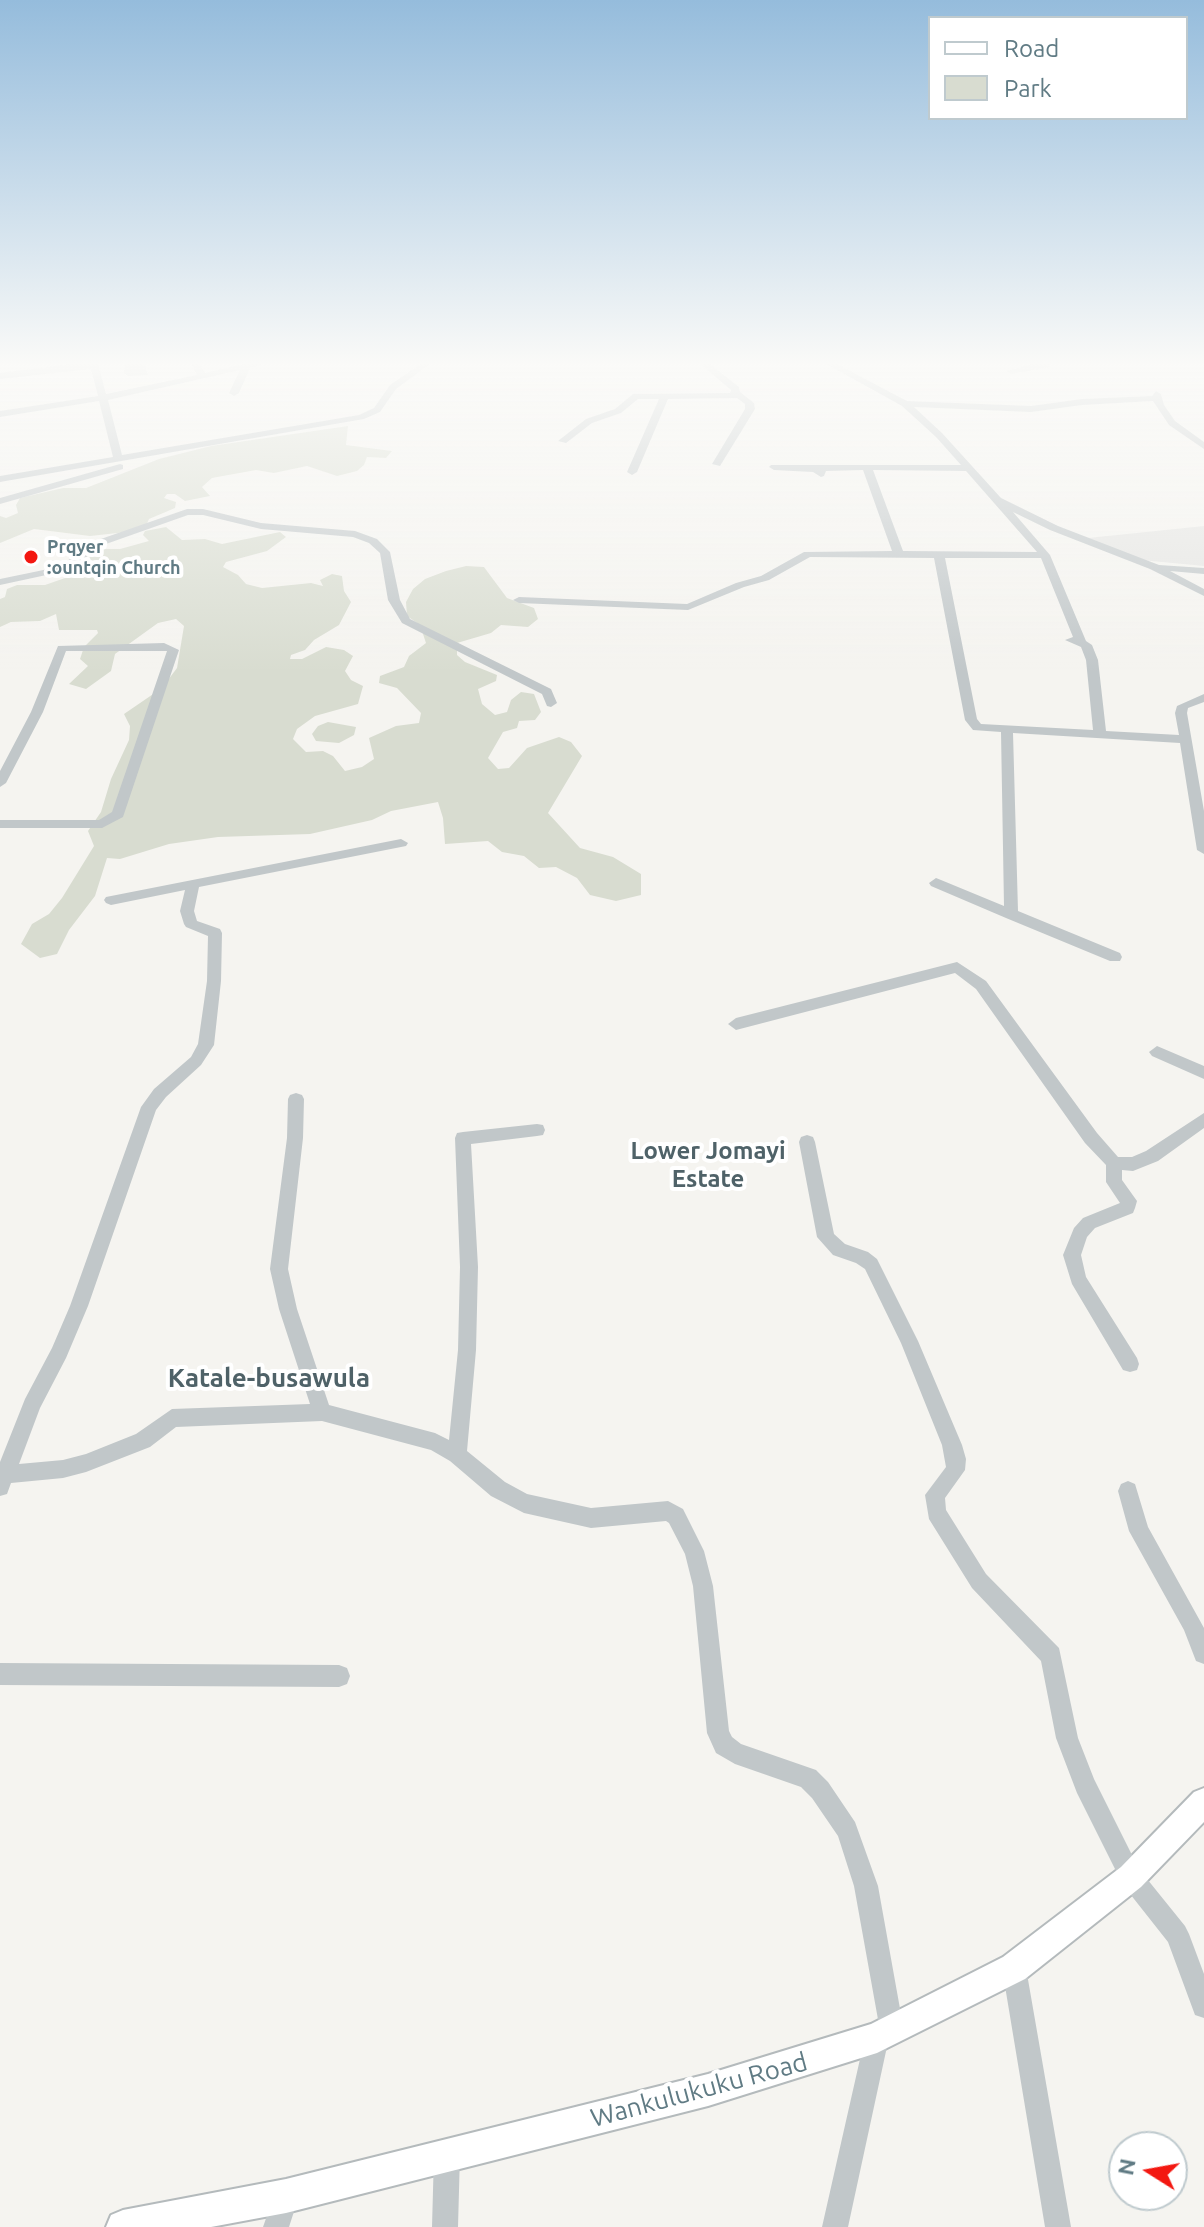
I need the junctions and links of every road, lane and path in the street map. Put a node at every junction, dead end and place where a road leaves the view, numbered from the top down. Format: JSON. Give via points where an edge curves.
{"nodes":[{"id":1,"x":79,"y":465,"type":"edge"},
{"id":2,"x":128,"y":465,"type":"edge"},
{"id":3,"x":635,"y":465,"type":"edge"},
{"id":4,"x":964,"y":465,"type":"edge"},
{"id":5,"x":774,"y":467,"type":"dead end"},
{"id":6,"x":867,"y":468,"type":"junction"},
{"id":7,"x":967,"y":468,"type":"junction"},
{"id":8,"x":632,"y":472,"type":"dead end"},
{"id":9,"x":0,"y":479,"type":"edge"},
{"id":10,"x":997,"y":500,"type":"junction"},
{"id":11,"x":0,"y":501,"type":"edge"},
{"id":12,"x":1045,"y":555,"type":"junction"},
{"id":13,"x":899,"y":556,"type":"junction"},
{"id":14,"x":939,"y":556,"type":"junction"},
{"id":15,"x":1154,"y":567,"type":"junction"},
{"id":16,"x":1204,"y":571,"type":"edge"},
{"id":17,"x":0,"y":582,"type":"edge"},
{"id":18,"x":1204,"y":593,"type":"edge"},
{"id":19,"x":519,"y":600,"type":"dead end"},
{"id":20,"x":1204,"y":698,"type":"edge"},
{"id":21,"x":551,"y":703,"type":"dead end"},
{"id":22,"x":1007,"y":731,"type":"junction"},
{"id":23,"x":1100,"y":735,"type":"junction"},
{"id":24,"x":1184,"y":739,"type":"junction"},
{"id":25,"x":0,"y":783,"type":"edge"},
{"id":26,"x":0,"y":824,"type":"edge"},
{"id":27,"x":401,"y":843,"type":"dead end"},
{"id":28,"x":1204,"y":850,"type":"edge"},
{"id":29,"x":193,"y":883,"type":"junction"},
{"id":30,"x":936,"y":883,"type":"dead end"},
{"id":31,"x":111,"y":900,"type":"dead end"},
{"id":32,"x":1011,"y":915,"type":"junction"},
{"id":33,"x":1115,"y":957,"type":"dead end"},
{"id":34,"x":736,"y":1024,"type":"dead end"},
{"id":35,"x":1157,"y":1052,"type":"dead end"},
{"id":36,"x":1204,"y":1073,"type":"edge"},
{"id":37,"x":296,"y":1099,"type":"dead end"},
{"id":38,"x":1204,"y":1119,"type":"edge"},
{"id":39,"x":537,"y":1130,"type":"dead end"},
{"id":40,"x":807,"y":1142,"type":"dead end"},
{"id":41,"x":1114,"y":1163,"type":"junction"},
{"id":42,"x":1130,"y":1364,"type":"dead end"},
{"id":43,"x":322,"y":1412,"type":"junction"},
{"id":44,"x":457,"y":1455,"type":"junction"},
{"id":45,"x":1,"y":1478,"type":"edge"},
{"id":46,"x":1128,"y":1491,"type":"dead end"},
{"id":47,"x":1204,"y":1653,"type":"edge"},
{"id":48,"x":0,"y":1674,"type":"edge"},
{"id":49,"x":339,"y":1676,"type":"dead end"},
{"id":50,"x":1204,"y":1802,"type":"edge"},
{"id":51,"x":1131,"y":1877,"type":"junction"},
{"id":52,"x":1014,"y":1968,"type":"junction"},
{"id":53,"x":1204,"y":2006,"type":"edge"},
{"id":54,"x":884,"y":2034,"type":"junction"},
{"id":55,"x":447,"y":2154,"type":"junction"},
{"id":56,"x":286,"y":2196,"type":"junction"},
{"id":57,"x":123,"y":2227,"type":"edge"},
{"id":58,"x":276,"y":2227,"type":"edge"},
{"id":59,"x":445,"y":2227,"type":"edge"},
{"id":60,"x":835,"y":2227,"type":"edge"},
{"id":61,"x":1058,"y":2227,"type":"edge"}],
"edges":[{"from":1,"to":9,"type":"street"},
{"from":2,"to":11,"type":"street"},
{"from":3,"to":8,"type":"street"},
{"from":4,"to":7,"type":"street"},
{"from":5,"to":6,"type":"street","via":[[821,472]]},
{"from":6,"to":7,"type":"street"},
{"from":6,"to":13,"type":"street"},
{"from":7,"to":10,"type":"street"},
{"from":10,"to":12,"type":"street"},
{"from":10,"to":15,"type":"street"},
{"from":12,"to":14,"type":"street"},
{"from":12,"to":23,"type":"street","via":[[1076,641],[1086,645],[1092,660]]},
{"from":13,"to":14,"type":"street"},
{"from":13,"to":19,"type":"street","via":[[799,556],[765,578],[688,607]]},
{"from":14,"to":22,"type":"street","via":[[971,720],[977,727]]},
{"from":15,"to":16,"type":"street"},
{"from":15,"to":18,"type":"street"},
{"from":17,"to":21,"type":"street","via":[[61,569],[102,542],[187,512],[261,526],[355,534],[385,552],[394,600],[406,621],[547,692]]},
{"from":20,"to":24,"type":"street","via":[[1183,706]]},
{"from":22,"to":23,"type":"street"},
{"from":22,"to":32,"type":"street"},
{"from":23,"to":24,"type":"street"},
{"from":24,"to":28,"type":"street"},
{"from":25,"to":26,"type":"street","via":[[62,648],[173,650],[118,814],[102,824]]},
{"from":27,"to":29,"type":"street"},
{"from":29,"to":31,"type":"street"},
{"from":29,"to":45,"type":"street","via":[[187,911],[191,924],[215,933],[206,1045],[149,1107],[79,1306]]},
{"from":30,"to":32,"type":"street"},
{"from":32,"to":33,"type":"street"},
{"from":34,"to":41,"type":"street","via":[[957,967],[981,985]]},
{"from":35,"to":36,"type":"street"},
{"from":37,"to":43,"type":"street","via":[[279,1269]]},
{"from":38,"to":41,"type":"street","via":[[1152,1156],[1133,1164]]},
{"from":39,"to":44,"type":"street","via":[[463,1138],[469,1296]]},
{"from":40,"to":51,"type":"street","via":[[826,1237],[839,1250],[871,1264],[952,1445],[955,1470],[935,1495],[936,1512],[979,1581],[1051,1656],[1067,1738]]},
{"from":41,"to":42,"type":"street","via":[[1114,1182],[1129,1201],[1127,1208],[1089,1223],[1072,1255],[1078,1279]]},
{"from":43,"to":44,"type":"street","via":[[435,1442]]},
{"from":43,"to":45,"type":"street","via":[[172,1418],[143,1441],[109,1455],[63,1469]]},
{"from":44,"to":54,"type":"street","via":[[524,1503],[591,1518],[668,1511],[676,1516],[694,1551],[703,1586],[718,1733],[735,1753],[808,1778],[847,1830],[866,1886]]},
{"from":46,"to":47,"type":"street","via":[[1139,1531]]},
{"from":48,"to":49,"type":"street"},
{"from":50,"to":51,"type":"main road","name":"Wankulukuku Road"},
{"from":51,"to":52,"type":"main road","name":"Wankulukuku Road"},
{"from":51,"to":53,"type":"street","via":[[1177,1934]]},
{"from":52,"to":54,"type":"main road","name":"Wankulukuku Road"},
{"from":52,"to":61,"type":"street"},
{"from":54,"to":55,"type":"main road","name":"Wankulukuku Road","via":[[708,2090]]},
{"from":54,"to":60,"type":"street"},
{"from":55,"to":56,"type":"main road","name":"Wankulukuku Road"},
{"from":55,"to":59,"type":"street"},
{"from":56,"to":57,"type":"main road","name":"Wankulukuku Road"},
{"from":56,"to":58,"type":"street"}]}
